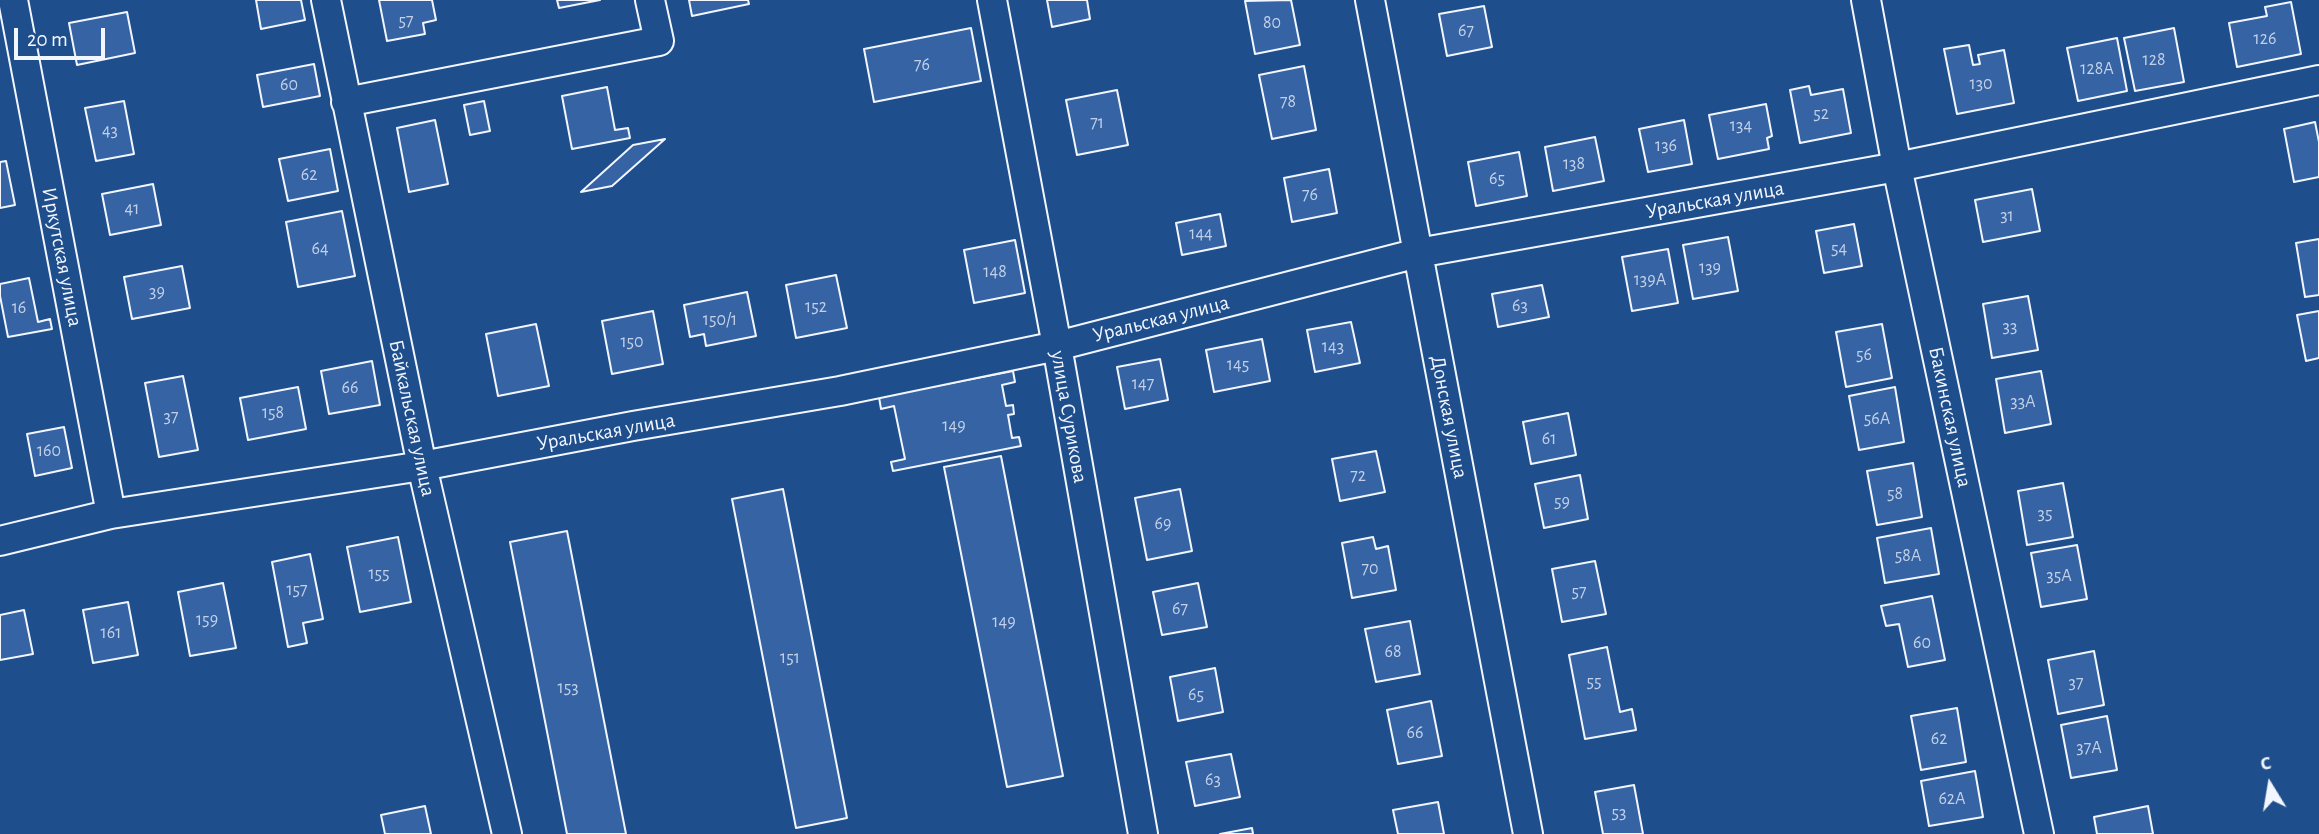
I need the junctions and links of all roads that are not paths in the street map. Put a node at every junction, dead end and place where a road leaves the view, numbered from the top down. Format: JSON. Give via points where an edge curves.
{"nodes":[{"id":1,"x":13,"y":0,"type":"edge"},
{"id":2,"x":326,"y":0,"type":"edge"},
{"id":3,"x":650,"y":0,"type":"edge"},
{"id":4,"x":992,"y":0,"type":"edge"},
{"id":5,"x":1370,"y":0,"type":"edge"},
{"id":6,"x":1866,"y":0,"type":"edge"},
{"id":7,"x":2319,"y":80,"type":"edge"},
{"id":8,"x":346,"y":102,"type":"junction"},
{"id":9,"x":1897,"y":167,"type":"junction"},
{"id":10,"x":1418,"y":253,"type":"junction"},
{"id":11,"x":1057,"y":346,"type":"junction"},
{"id":12,"x":422,"y":466,"type":"junction"},
{"id":13,"x":111,"y":514,"type":"junction"},
{"id":14,"x":0,"y":541,"type":"edge"},
{"id":15,"x":507,"y":834,"type":"edge"},
{"id":16,"x":1143,"y":834,"type":"edge"},
{"id":17,"x":1528,"y":834,"type":"edge"},
{"id":18,"x":2039,"y":834,"type":"edge"}],
"edges":[{"from":1,"to":13,"type":"street","name":"Иркутская улица"},
{"from":2,"to":8,"type":"street","name":"Байкальская улица"},
{"from":3,"to":8,"type":"street","via":[[659,41]]},
{"from":4,"to":11,"type":"street","name":"улица Сурикова"},
{"from":5,"to":10,"type":"street","name":"Донская улица"},
{"from":6,"to":9,"type":"street","name":"Бакинская улица"},
{"from":7,"to":9,"type":"street","name":"Уральская улица"},
{"from":8,"to":12,"type":"street","name":"Байкальская улица"},
{"from":9,"to":10,"type":"street","name":"Уральская улица"},
{"from":9,"to":18,"type":"street","name":"Бакинская улица"},
{"from":10,"to":11,"type":"street","name":"Уральская улица"},
{"from":10,"to":17,"type":"street","name":"Донская улица"},
{"from":11,"to":12,"type":"street","name":"Уральская улица","via":[[840,391]]},
{"from":11,"to":16,"type":"street","name":"улица Сурикова"},
{"from":12,"to":13,"type":"street","name":"Уральская улица"},
{"from":12,"to":15,"type":"street","name":"Байкальская улица"},
{"from":13,"to":14,"type":"street","name":"Уральская улица"}]}
